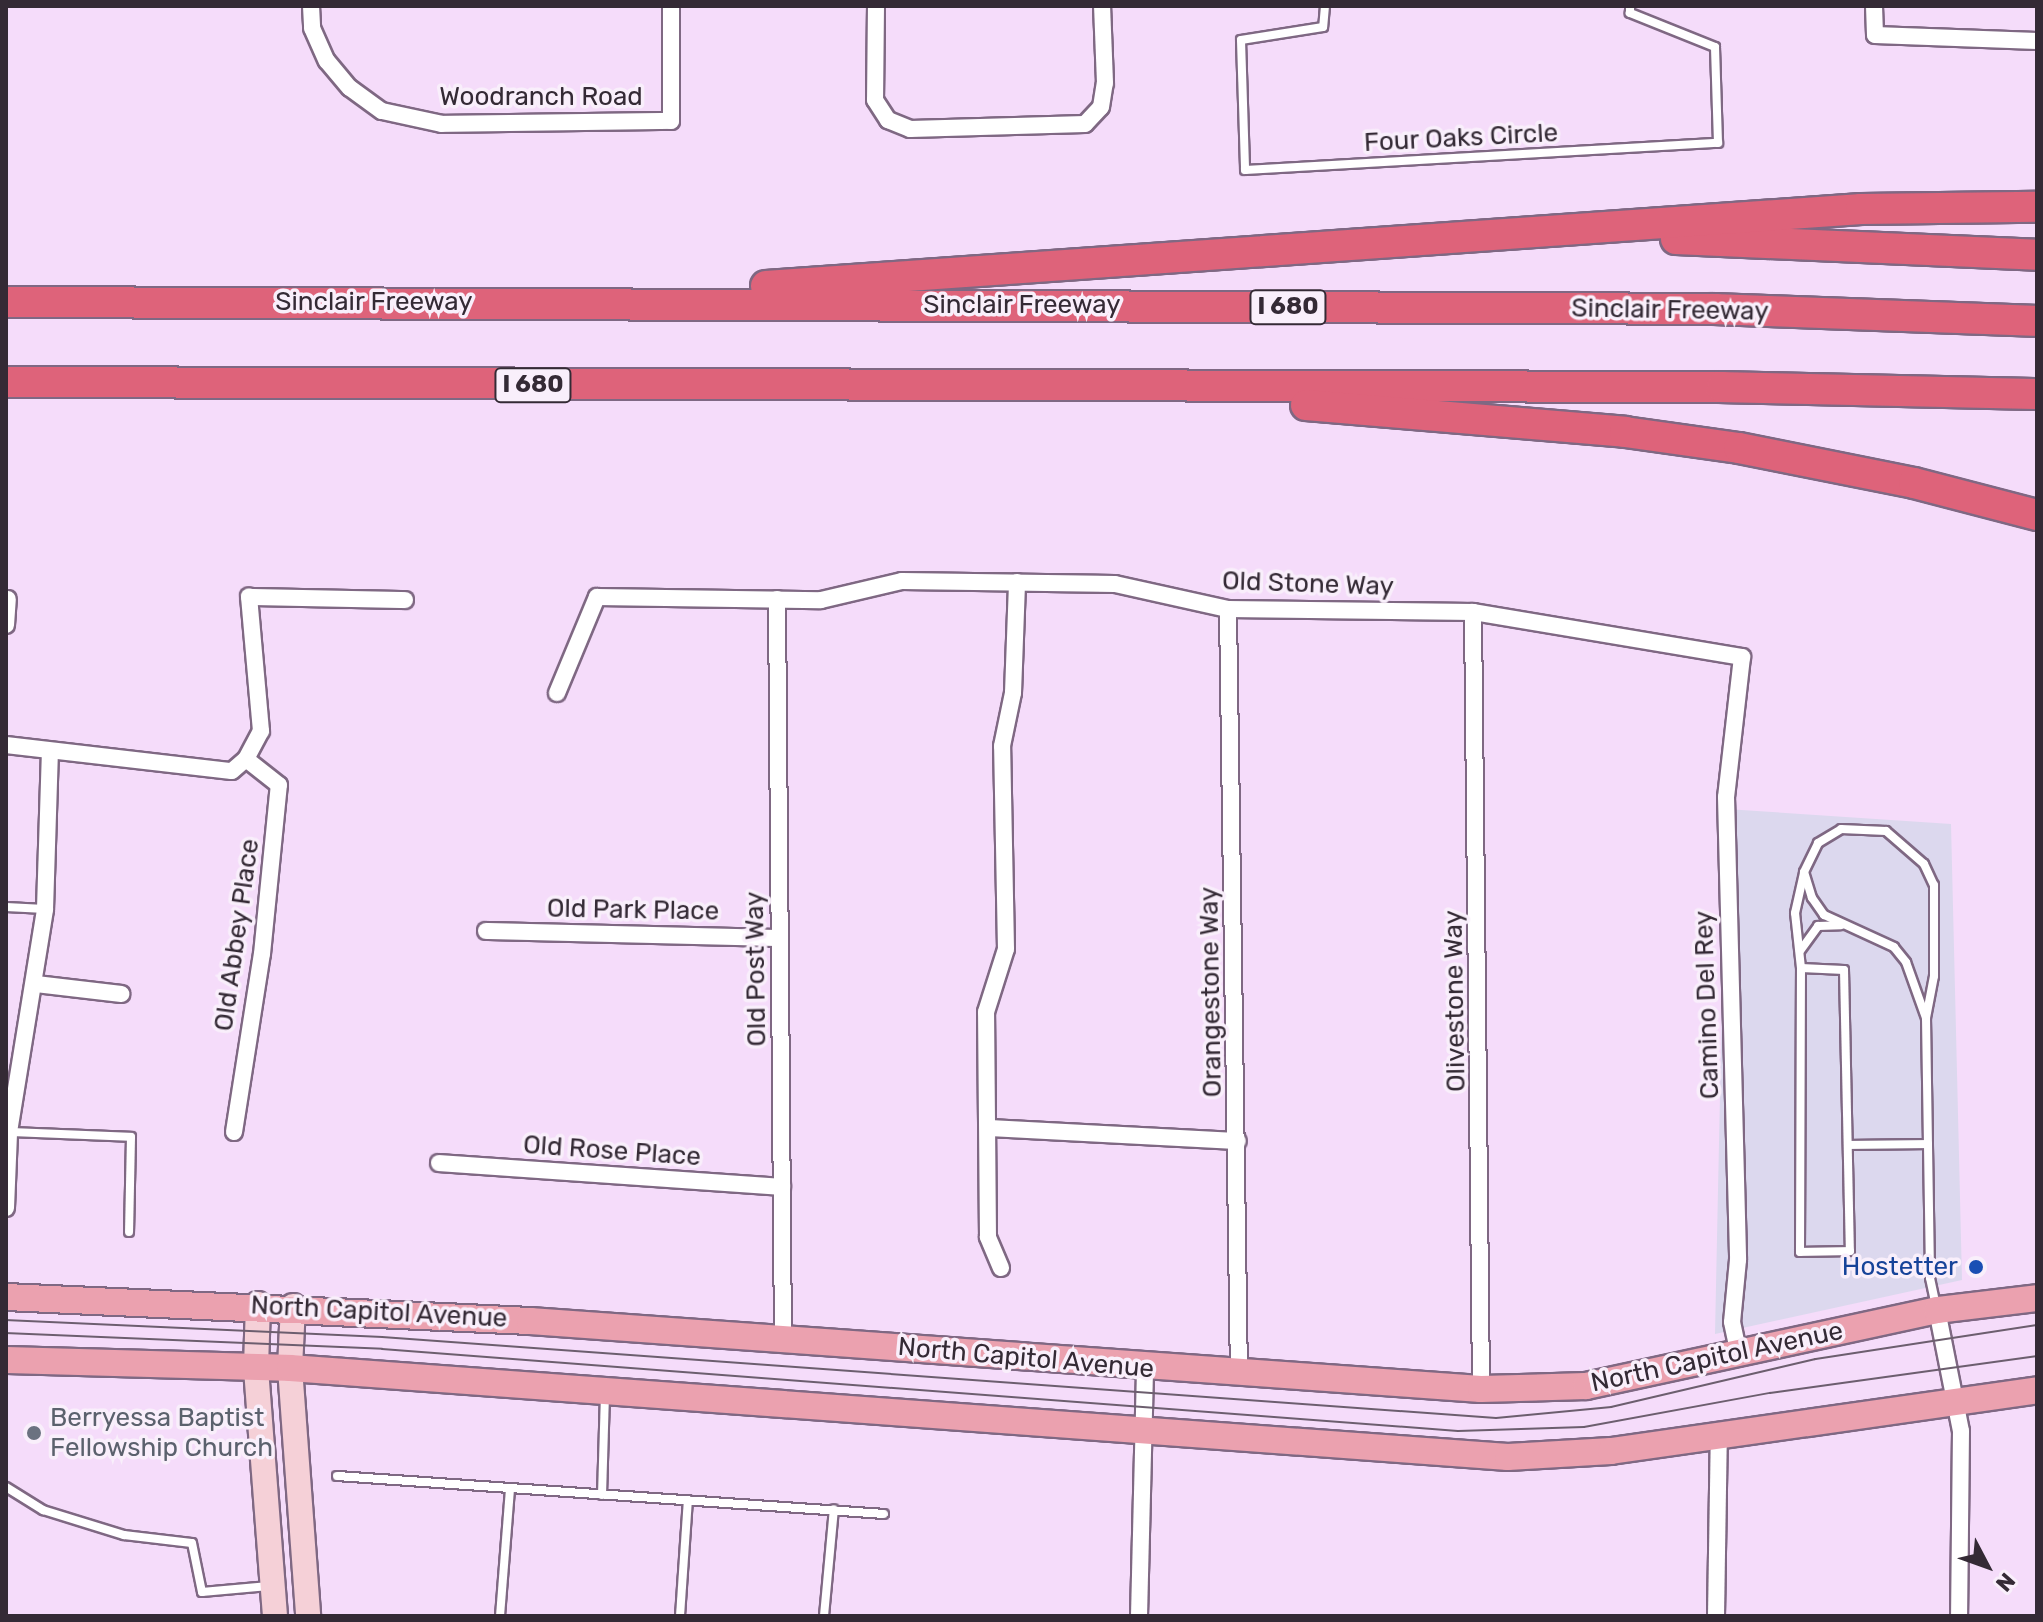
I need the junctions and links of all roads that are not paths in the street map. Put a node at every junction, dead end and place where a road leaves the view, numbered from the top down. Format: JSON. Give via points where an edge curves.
{"nodes":[{"id":1,"x":311,"y":6,"type":"edge"},
{"id":2,"x":671,"y":6,"type":"edge"},
{"id":3,"x":876,"y":6,"type":"edge"},
{"id":4,"x":1102,"y":6,"type":"edge"},
{"id":5,"x":1325,"y":6,"type":"edge"},
{"id":6,"x":1630,"y":6,"type":"edge"},
{"id":7,"x":1874,"y":6,"type":"edge"},
{"id":8,"x":2037,"y":41,"type":"edge"},
{"id":9,"x":2037,"y":207,"type":"edge"},
{"id":10,"x":1330,"y":245,"type":"junction"},
{"id":11,"x":2037,"y":255,"type":"edge"},
{"id":12,"x":6,"y":302,"type":"edge"},
{"id":13,"x":538,"y":302,"type":"junction"},
{"id":14,"x":2037,"y":321,"type":"edge"},
{"id":15,"x":6,"y":382,"type":"edge"},
{"id":16,"x":1061,"y":388,"type":"junction"},
{"id":17,"x":2037,"y":394,"type":"edge"},
{"id":18,"x":2037,"y":515,"type":"edge"},
{"id":19,"x":1017,"y":582,"type":"junction"},
{"id":20,"x":8,"y":599,"type":"dead end"},
{"id":21,"x":777,"y":599,"type":"junction"},
{"id":22,"x":405,"y":600,"type":"dead end"},
{"id":23,"x":1228,"y":609,"type":"junction"},
{"id":24,"x":1473,"y":612,"type":"junction"},
{"id":25,"x":6,"y":625,"type":"edge"},
{"id":26,"x":1742,"y":657,"type":"joint"},
{"id":27,"x":557,"y":693,"type":"dead end"},
{"id":28,"x":6,"y":745,"type":"edge"},
{"id":29,"x":50,"y":753,"type":"junction"},
{"id":30,"x":246,"y":759,"type":"junction"},
{"id":31,"x":1804,"y":872,"type":"junction"},
{"id":32,"x":6,"y":907,"type":"edge"},
{"id":33,"x":45,"y":909,"type":"junction"},
{"id":34,"x":1843,"y":925,"type":"junction"},
{"id":35,"x":486,"y":931,"type":"dead end"},
{"id":36,"x":779,"y":938,"type":"junction"},
{"id":37,"x":1800,"y":952,"type":"junction"},
{"id":38,"x":1801,"y":968,"type":"junction"},
{"id":39,"x":36,"y":984,"type":"junction"},
{"id":40,"x":121,"y":994,"type":"dead end"},
{"id":41,"x":1926,"y":1018,"type":"junction"},
{"id":42,"x":988,"y":1128,"type":"junction"},
{"id":43,"x":9,"y":1132,"type":"junction"},
{"id":44,"x":234,"y":1132,"type":"dead end"},
{"id":45,"x":1238,"y":1141,"type":"junction"},
{"id":46,"x":1928,"y":1144,"type":"junction"},
{"id":47,"x":1849,"y":1145,"type":"junction"},
{"id":48,"x":439,"y":1163,"type":"dead end"},
{"id":49,"x":7,"y":1179,"type":"edge"},
{"id":50,"x":782,"y":1187,"type":"junction"},
{"id":51,"x":6,"y":1208,"type":"edge"},
{"id":52,"x":129,"y":1232,"type":"dead end"},
{"id":53,"x":1001,"y":1268,"type":"dead end"},
{"id":54,"x":6,"y":1297,"type":"edge"},
{"id":55,"x":2037,"y":1298,"type":"edge"},
{"id":56,"x":258,"y":1304,"type":"junction"},
{"id":57,"x":293,"y":1306,"type":"junction"},
{"id":58,"x":1937,"y":1310,"type":"junction"},
{"id":59,"x":783,"y":1339,"type":"junction"},
{"id":60,"x":1738,"y":1351,"type":"junction"},
{"id":61,"x":6,"y":1360,"type":"edge"},
{"id":62,"x":290,"y":1368,"type":"junction"},
{"id":63,"x":1145,"y":1368,"type":"junction"},
{"id":64,"x":256,"y":1369,"type":"junction"},
{"id":65,"x":1239,"y":1375,"type":"junction"},
{"id":66,"x":1481,"y":1389,"type":"junction"},
{"id":67,"x":2037,"y":1390,"type":"edge"},
{"id":68,"x":605,"y":1392,"type":"junction"},
{"id":69,"x":1955,"y":1400,"type":"junction"},
{"id":70,"x":1719,"y":1433,"type":"junction"},
{"id":71,"x":1143,"y":1434,"type":"junction"},
{"id":72,"x":337,"y":1476,"type":"dead end"},
{"id":73,"x":6,"y":1487,"type":"edge"},
{"id":74,"x":510,"y":1488,"type":"junction"},
{"id":75,"x":602,"y":1495,"type":"junction"},
{"id":76,"x":688,"y":1500,"type":"junction"},
{"id":77,"x":834,"y":1509,"type":"junction"},
{"id":78,"x":884,"y":1514,"type":"dead end"},
{"id":79,"x":273,"y":1586,"type":"junction"},
{"id":80,"x":275,"y":1616,"type":"edge"},
{"id":81,"x":308,"y":1616,"type":"edge"},
{"id":82,"x":500,"y":1616,"type":"edge"},
{"id":83,"x":680,"y":1616,"type":"edge"},
{"id":84,"x":824,"y":1616,"type":"edge"},
{"id":85,"x":1139,"y":1616,"type":"edge"},
{"id":86,"x":1716,"y":1616,"type":"edge"},
{"id":87,"x":1959,"y":1616,"type":"edge"}],
"edges":[{"from":1,"to":2,"type":"street","name":"Woodranch Road","via":[[312,28],[327,61],[350,88],[382,111],[442,124],[671,121]]},
{"from":3,"to":4,"type":"street","via":[[875,100],[888,120],[926,129],[1085,124],[1101,107],[1105,83]]},
{"from":5,"to":6,"type":"lane","name":"Four Oaks Circle","via":[[1323,27],[1241,40],[1245,170],[1718,143],[1715,47],[1630,13]]},
{"from":7,"to":8,"type":"street","via":[[1875,35]]},
{"from":9,"to":10,"type":"highway","via":[[1861,209]]},
{"from":10,"to":11,"type":"highway","via":[[1681,239]]},
{"from":10,"to":13,"type":"highway"},
{"from":12,"to":13,"type":"highway","name":"Sinclair Freeway","number":"I 680"},
{"from":13,"to":14,"type":"highway","name":"Sinclair Freeway","number":"I 680","via":[[1715,309]]},
{"from":15,"to":16,"type":"highway","number":"I 680"},
{"from":16,"to":17,"type":"highway","number":"I 680","via":[[1722,387]]},
{"from":16,"to":18,"type":"highway","via":[[1625,432],[1813,461]]},
{"from":19,"to":21,"type":"street","name":"Old Stone Way","via":[[902,581],[821,600]]},
{"from":19,"to":23,"type":"street","name":"Old Stone Way","via":[[1115,584]]},
{"from":19,"to":42,"type":"street","via":[[1013,693],[1002,746],[1006,949],[986,1012]]},
{"from":20,"to":25,"type":"street"},
{"from":21,"to":27,"type":"street","name":"Old Stone Way","via":[[597,597]]},
{"from":21,"to":36,"type":"street","name":"Old Post Way"},
{"from":22,"to":30,"type":"street","via":[[249,597],[261,731]]},
{"from":23,"to":24,"type":"street","name":"Old Stone Way"},
{"from":23,"to":45,"type":"street","name":"Orangestone Way"},
{"from":24,"to":26,"type":"street","name":"Old Stone Way"},
{"from":24,"to":66,"type":"street","name":"Olivestone Way"},
{"from":26,"to":60,"type":"street","name":"Camino Del Rey","via":[[1726,797],[1738,1260],[1732,1322]]},
{"from":28,"to":29,"type":"street"},
{"from":29,"to":30,"type":"street","via":[[232,771]]},
{"from":29,"to":33,"type":"street"},
{"from":30,"to":44,"type":"street","name":"Old Abbey Place","via":[[279,785],[262,954]]},
{"from":31,"to":34,"type":"lane","via":[[1824,915]]},
{"from":31,"to":37,"type":"lane","via":[[1795,913]]},
{"from":31,"to":41,"type":"lane","via":[[1818,843],[1841,829],[1868,827],[1886,831],[1924,864],[1934,885],[1934,976]]},
{"from":32,"to":33,"type":"lane"},
{"from":33,"to":39,"type":"street"},
{"from":34,"to":37,"type":"lane","via":[[1818,926]]},
{"from":34,"to":41,"type":"lane","via":[[1894,947],[1906,962]]},
{"from":35,"to":36,"type":"street","name":"Old Park Place"},
{"from":36,"to":50,"type":"street","name":"Old Post Way"},
{"from":37,"to":38,"type":"lane"},
{"from":38,"to":47,"type":"lane","via":[[1844,970]]},
{"from":38,"to":47,"type":"lane","via":[[1800,1252],[1850,1251]]},
{"from":39,"to":40,"type":"street"},
{"from":39,"to":43,"type":"street"},
{"from":41,"to":46,"type":"lane"},
{"from":42,"to":45,"type":"street"},
{"from":42,"to":53,"type":"street","via":[[988,1237]]},
{"from":43,"to":49,"type":"street"},
{"from":43,"to":52,"type":"lane","via":[[131,1137]]},
{"from":45,"to":65,"type":"street","name":"Orangestone Way"},
{"from":46,"to":47,"type":"lane"},
{"from":46,"to":58,"type":"lane","via":[[1930,1278]]},
{"from":48,"to":50,"type":"street","name":"Old Rose Place"},
{"from":49,"to":51,"type":"street"},
{"from":50,"to":59,"type":"street","name":"Old Post Way"},
{"from":54,"to":56,"type":"main road","name":"North Capitol Avenue"},
{"from":55,"to":58,"type":"main road","name":"North Capitol Avenue"},
{"from":56,"to":57,"type":"main road","name":"North Capitol Avenue"},
{"from":56,"to":64,"type":"street"},
{"from":57,"to":59,"type":"main road","name":"North Capitol Avenue"},
{"from":57,"to":62,"type":"street"},
{"from":58,"to":60,"type":"main road","name":"North Capitol Avenue"},
{"from":58,"to":69,"type":"street"},
{"from":59,"to":63,"type":"main road","name":"North Capitol Avenue"},
{"from":60,"to":66,"type":"main road","name":"North Capitol Avenue","via":[[1586,1386]]},
{"from":61,"to":64,"type":"main road"},
{"from":62,"to":64,"type":"main road"},
{"from":62,"to":68,"type":"main road"},
{"from":62,"to":81,"type":"street"},
{"from":63,"to":65,"type":"main road","name":"North Capitol Avenue"},
{"from":63,"to":71,"type":"street"},
{"from":64,"to":79,"type":"street"},
{"from":65,"to":66,"type":"main road","name":"North Capitol Avenue"},
{"from":67,"to":69,"type":"main road"},
{"from":68,"to":71,"type":"main road"},
{"from":68,"to":75,"type":"lane"},
{"from":69,"to":70,"type":"main road"},
{"from":69,"to":87,"type":"street","via":[[1961,1431]]},
{"from":70,"to":71,"type":"main road","via":[[1611,1451],[1508,1457]]},
{"from":70,"to":86,"type":"street"},
{"from":71,"to":85,"type":"street"},
{"from":72,"to":74,"type":"lane"},
{"from":73,"to":79,"type":"lane","via":[[43,1510],[124,1535],[192,1543],[202,1592]]},
{"from":74,"to":75,"type":"lane"},
{"from":74,"to":82,"type":"lane"},
{"from":75,"to":76,"type":"lane"},
{"from":76,"to":77,"type":"lane"},
{"from":76,"to":83,"type":"lane"},
{"from":77,"to":78,"type":"lane"},
{"from":77,"to":84,"type":"lane"},
{"from":79,"to":80,"type":"street"}]}
